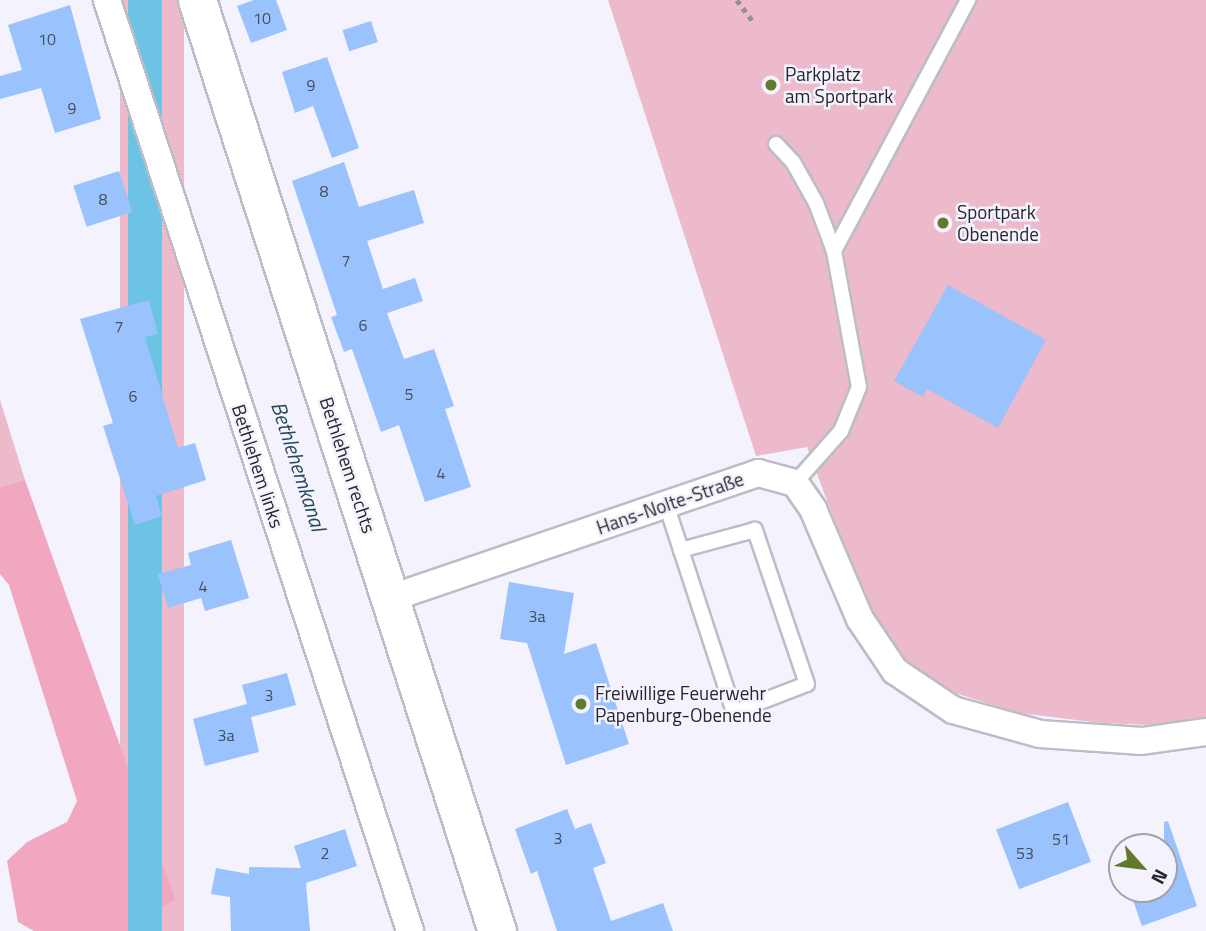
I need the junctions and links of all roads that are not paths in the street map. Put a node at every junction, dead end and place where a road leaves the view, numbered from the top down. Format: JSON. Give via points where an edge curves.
{"nodes":[{"id":1,"x":107,"y":0,"type":"edge"},
{"id":2,"x":197,"y":0,"type":"edge"},
{"id":3,"x":968,"y":0,"type":"edge"},
{"id":4,"x":776,"y":144,"type":"dead end"},
{"id":5,"x":834,"y":251,"type":"junction"},
{"id":6,"x":795,"y":483,"type":"junction"},
{"id":7,"x":666,"y":505,"type":"junction"},
{"id":8,"x":681,"y":550,"type":"junction"},
{"id":9,"x":391,"y":598,"type":"junction"},
{"id":10,"x":1206,"y":732,"type":"edge"},
{"id":11,"x":410,"y":931,"type":"edge"},
{"id":12,"x":497,"y":931,"type":"edge"}],
"edges":[{"from":1,"to":11,"type":"street","name":"Bethlehem links"},
{"from":2,"to":9,"type":"street","name":"Bethlehem rechts"},
{"from":3,"to":5,"type":"lane"},
{"from":4,"to":5,"type":"lane","via":[[793,162],[816,203]]},
{"from":5,"to":6,"type":"lane","via":[[859,387],[841,431]]},
{"from":6,"to":7,"type":"street","name":"Hans-Nolte-Straße","via":[[758,473]]},
{"from":6,"to":10,"type":"street","via":[[813,509],[860,619],[895,671],[953,710],[1040,734],[1142,741]]},
{"from":7,"to":8,"type":"lane"},
{"from":7,"to":9,"type":"street","name":"Hans-Nolte-Straße"},
{"from":8,"to":8,"type":"lane","via":[[734,712],[807,684],[755,530]]},
{"from":9,"to":12,"type":"street","name":"Bethlehem rechts"}]}
